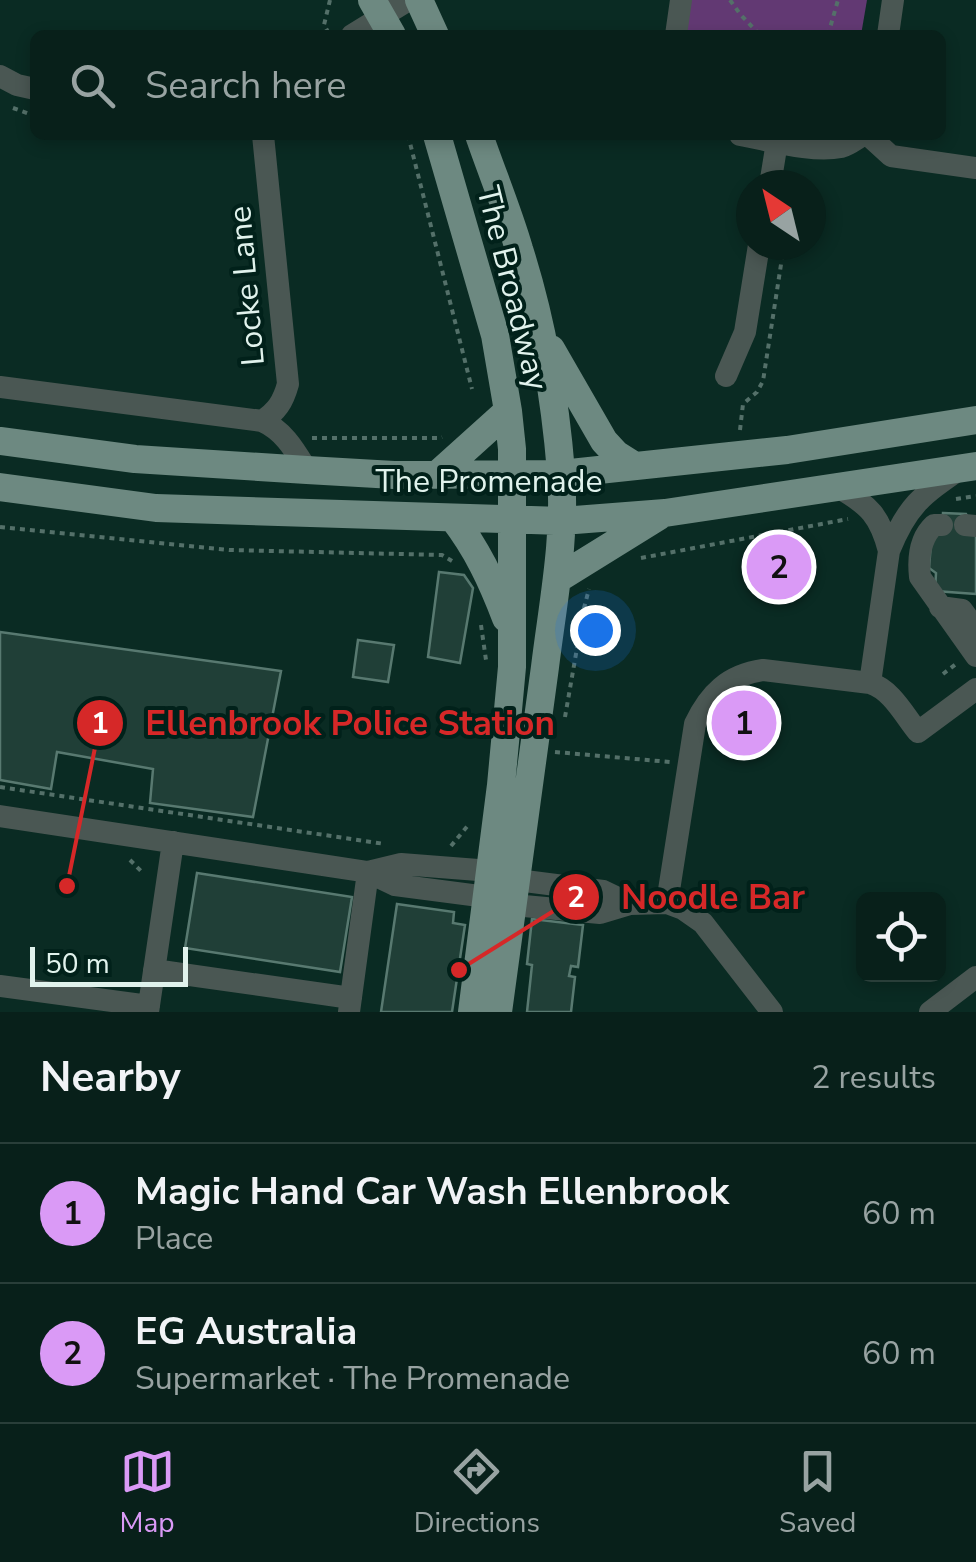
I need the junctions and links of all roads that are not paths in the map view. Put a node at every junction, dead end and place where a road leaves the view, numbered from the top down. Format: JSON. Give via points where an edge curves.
{"nodes":[{"id":1,"x":409,"y":0,"type":"edge"},
{"id":2,"x":419,"y":0,"type":"edge"},
{"id":3,"x":680,"y":0,"type":"edge"},
{"id":4,"x":894,"y":0,"type":"edge"},
{"id":5,"x":382,"y":16,"type":"edge"},
{"id":6,"x":360,"y":30,"type":"edge"},
{"id":7,"x":433,"y":30,"type":"edge"},
{"id":8,"x":677,"y":30,"type":"edge"},
{"id":9,"x":889,"y":30,"type":"edge"},
{"id":10,"x":0,"y":76,"type":"edge"},
{"id":11,"x":30,"y":88,"type":"edge"},
{"id":12,"x":264,"y":140,"type":"edge"},
{"id":13,"x":438,"y":140,"type":"edge"},
{"id":14,"x":481,"y":140,"type":"edge"},
{"id":15,"x":766,"y":140,"type":"edge"},
{"id":16,"x":855,"y":140,"type":"edge"},
{"id":17,"x":872,"y":140,"type":"edge"},
{"id":18,"x":777,"y":142,"type":"junction"},
{"id":19,"x":976,"y":168,"type":"edge"},
{"id":20,"x":772,"y":170,"type":"edge"},
{"id":21,"x":756,"y":260,"type":"edge"},
{"id":22,"x":540,"y":331,"type":"junction"},
{"id":23,"x":726,"y":376,"type":"dead end"},
{"id":24,"x":0,"y":387,"type":"edge"},
{"id":25,"x":508,"y":411,"type":"junction"},
{"id":26,"x":976,"y":420,"type":"edge"},
{"id":27,"x":262,"y":421,"type":"junction"},
{"id":28,"x":0,"y":441,"type":"edge"},
{"id":29,"x":635,"y":466,"type":"junction"},
{"id":30,"x":968,"y":467,"type":"edge"},
{"id":31,"x":307,"y":470,"type":"junction"},
{"id":32,"x":438,"y":474,"type":"junction"},
{"id":33,"x":512,"y":474,"type":"junction"},
{"id":34,"x":561,"y":474,"type":"junction"},
{"id":35,"x":0,"y":486,"type":"edge"},
{"id":36,"x":839,"y":488,"type":"junction"},
{"id":37,"x":666,"y":512,"type":"junction"},
{"id":38,"x":453,"y":518,"type":"junction"},
{"id":39,"x":513,"y":520,"type":"junction"},
{"id":40,"x":562,"y":522,"type":"junction"},
{"id":41,"x":961,"y":525,"type":"edge"},
{"id":42,"x":888,"y":551,"type":"junction"},
{"id":43,"x":558,"y":578,"type":"junction"},
{"id":44,"x":940,"y":606,"type":"junction"},
{"id":45,"x":976,"y":629,"type":"edge"},
{"id":46,"x":512,"y":636,"type":"junction"},
{"id":47,"x":976,"y":656,"type":"edge"},
{"id":48,"x":870,"y":683,"type":"junction"},
{"id":49,"x":976,"y":690,"type":"edge"},
{"id":50,"x":0,"y":816,"type":"edge"},
{"id":51,"x":174,"y":842,"type":"junction"},
{"id":52,"x":368,"y":872,"type":"junction"},
{"id":53,"x":502,"y":888,"type":"junction"},
{"id":54,"x":667,"y":903,"type":"junction"},
{"id":55,"x":154,"y":970,"type":"junction"},
{"id":56,"x":976,"y":977,"type":"edge"},
{"id":57,"x":0,"y":986,"type":"edge"},
{"id":58,"x":350,"y":1005,"type":"edge"},
{"id":59,"x":149,"y":1009,"type":"edge"},
{"id":60,"x":472,"y":1012,"type":"edge"},
{"id":61,"x":498,"y":1012,"type":"edge"},
{"id":62,"x":772,"y":1012,"type":"edge"},
{"id":63,"x":930,"y":1012,"type":"edge"}],
"edges":[{"from":1,"to":5,"type":"street"},
{"from":2,"to":7,"type":"main road"},
{"from":3,"to":8,"type":"street"},
{"from":4,"to":9,"type":"street"},
{"from":5,"to":6,"type":"street"},
{"from":10,"to":11,"type":"street"},
{"from":12,"to":27,"type":"street","name":"Locke Lane","via":[[288,384],[277,410]]},
{"from":13,"to":25,"type":"main road","name":"The Broadway","via":[[495,334]]},
{"from":14,"to":22,"type":"main road","name":"The Broadway"},
{"from":15,"to":18,"type":"street"},
{"from":16,"to":18,"type":"street","via":[[840,147]]},
{"from":17,"to":19,"type":"street","via":[[891,156]]},
{"from":18,"to":20,"type":"street"},
{"from":21,"to":23,"type":"street","via":[[744,332]]},
{"from":22,"to":29,"type":"main road","via":[[604,441]]},
{"from":22,"to":34,"type":"main road","name":"The Broadway"},
{"from":24,"to":27,"type":"street"},
{"from":25,"to":32,"type":"main road"},
{"from":25,"to":33,"type":"main road","name":"The Broadway"},
{"from":26,"to":29,"type":"main road","name":"The Promenade"},
{"from":27,"to":31,"type":"street","via":[[286,438]]},
{"from":28,"to":31,"type":"main road","name":"The Promenade","via":[[134,459]]},
{"from":29,"to":34,"type":"main road","name":"The Promenade"},
{"from":30,"to":36,"type":"main road","name":"The Promenade"},
{"from":30,"to":42,"type":"street","via":[[922,495]]},
{"from":31,"to":32,"type":"main road","name":"The Promenade"},
{"from":32,"to":33,"type":"main road","name":"The Promenade"},
{"from":33,"to":34,"type":"main road","name":"The Promenade"},
{"from":33,"to":39,"type":"main road","name":"The Broadway"},
{"from":34,"to":40,"type":"main road","name":"The Broadway"},
{"from":35,"to":38,"type":"main road","name":"The Promenade","via":[[156,508]]},
{"from":36,"to":37,"type":"main road","name":"The Promenade"},
{"from":36,"to":42,"type":"street","via":[[868,506]]},
{"from":37,"to":40,"type":"main road","name":"The Promenade"},
{"from":37,"to":43,"type":"main road"},
{"from":38,"to":39,"type":"main road","name":"The Promenade"},
{"from":38,"to":46,"type":"main road","via":[[491,578]]},
{"from":39,"to":40,"type":"main road","name":"The Promenade"},
{"from":39,"to":46,"type":"main road","name":"The Broadway"},
{"from":40,"to":43,"type":"main road","name":"The Broadway"},
{"from":41,"to":44,"type":"street","via":[[934,526],[925,536],[920,577]]},
{"from":42,"to":48,"type":"street"},
{"from":43,"to":53,"type":"main road","name":"The Broadway","via":[[534,750]]},
{"from":44,"to":45,"type":"street","via":[[962,610]]},
{"from":44,"to":47,"type":"street"},
{"from":46,"to":53,"type":"main road","name":"The Broadway"},
{"from":48,"to":49,"type":"street","via":[[890,695],[918,732]]},
{"from":48,"to":54,"type":"street","via":[[763,670],[748,672],[706,701],[695,724]]},
{"from":50,"to":51,"type":"street"},
{"from":51,"to":52,"type":"street"},
{"from":51,"to":55,"type":"street"},
{"from":52,"to":53,"type":"street","via":[[395,885]]},
{"from":52,"to":58,"type":"street"},
{"from":53,"to":54,"type":"street","via":[[603,891],[630,904]]},
{"from":53,"to":60,"type":"main road"},
{"from":53,"to":61,"type":"main road"},
{"from":54,"to":62,"type":"street","via":[[704,923]]},
{"from":55,"to":58,"type":"street"},
{"from":55,"to":59,"type":"street"},
{"from":56,"to":63,"type":"street"},
{"from":57,"to":59,"type":"street"}]}
